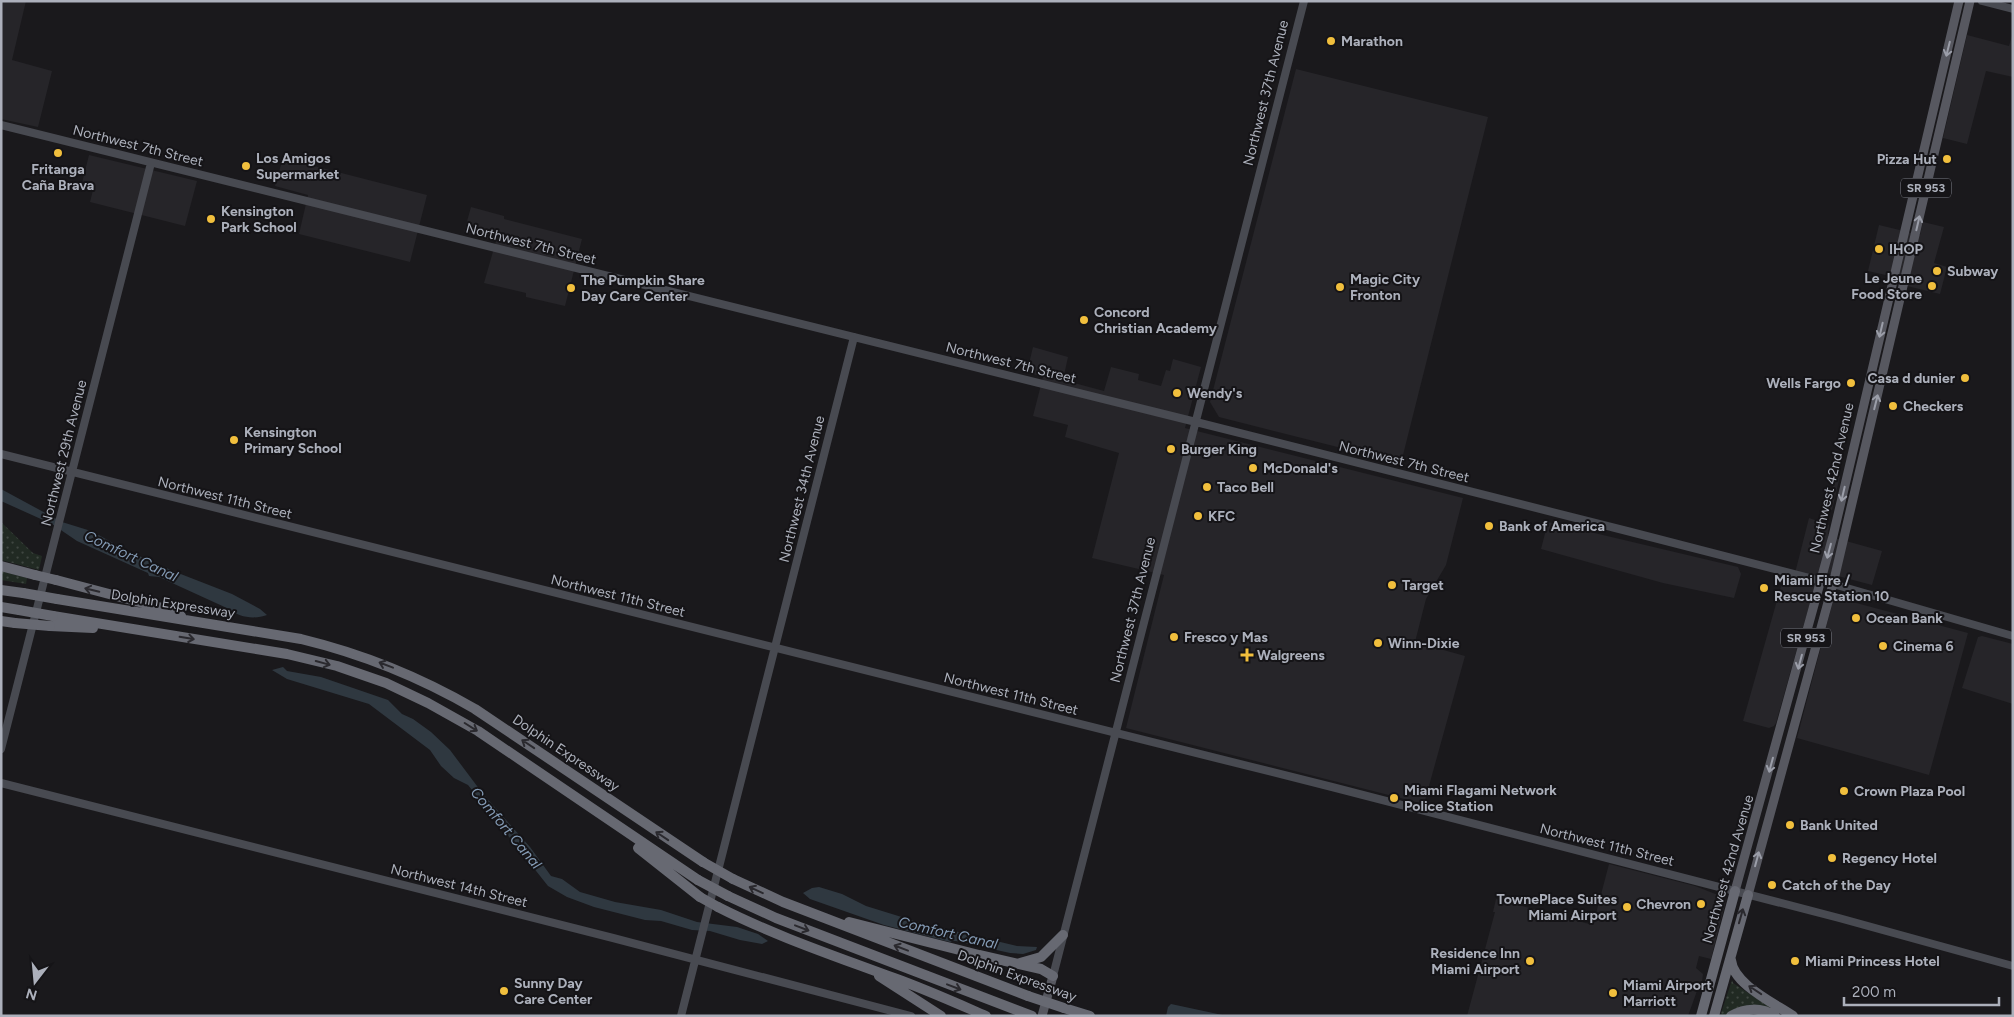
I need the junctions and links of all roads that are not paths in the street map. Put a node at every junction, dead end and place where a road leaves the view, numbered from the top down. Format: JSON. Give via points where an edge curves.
{"nodes":[{"id":1,"x":1304,"y":1,"type":"edge"},
{"id":2,"x":1959,"y":1,"type":"edge"},
{"id":3,"x":1970,"y":1,"type":"edge"},
{"id":4,"x":1982,"y":1,"type":"edge"},
{"id":5,"x":2013,"y":9,"type":"edge"},
{"id":6,"x":1930,"y":124,"type":"junction"},
{"id":7,"x":1,"y":125,"type":"edge"},
{"id":8,"x":1937,"y":142,"type":"junction"},
{"id":9,"x":151,"y":163,"type":"junction"},
{"id":10,"x":854,"y":337,"type":"junction"},
{"id":11,"x":1862,"y":413,"type":"junction"},
{"id":12,"x":1196,"y":422,"type":"junction"},
{"id":13,"x":1868,"y":436,"type":"junction"},
{"id":14,"x":1,"y":454,"type":"edge"},
{"id":15,"x":1851,"y":461,"type":"junction"},
{"id":16,"x":72,"y":472,"type":"junction"},
{"id":17,"x":1857,"y":484,"type":"junction"},
{"id":18,"x":1,"y":566,"type":"edge"},
{"id":19,"x":1822,"y":581,"type":"junction"},
{"id":20,"x":1833,"y":584,"type":"junction"},
{"id":21,"x":1,"y":590,"type":"edge"},
{"id":22,"x":1,"y":607,"type":"edge"},
{"id":23,"x":188,"y":620,"type":"junction"},
{"id":24,"x":1,"y":621,"type":"edge"},
{"id":25,"x":51,"y":621,"type":"junction"},
{"id":26,"x":2013,"y":636,"type":"edge"},
{"id":27,"x":774,"y":648,"type":"junction"},
{"id":28,"x":1784,"y":718,"type":"junction"},
{"id":29,"x":1116,"y":733,"type":"junction"},
{"id":30,"x":1779,"y":736,"type":"junction"},
{"id":31,"x":1790,"y":741,"type":"junction"},
{"id":32,"x":1,"y":749,"type":"edge"},
{"id":33,"x":1786,"y":758,"type":"junction"},
{"id":34,"x":1,"y":784,"type":"edge"},
{"id":35,"x":587,"y":806,"type":"junction"},
{"id":36,"x":1735,"y":891,"type":"junction"},
{"id":37,"x":1748,"y":895,"type":"junction"},
{"id":38,"x":812,"y":913,"type":"junction"},
{"id":39,"x":1063,"y":935,"type":"junction"},
{"id":40,"x":1731,"y":954,"type":"junction"},
{"id":41,"x":695,"y":959,"type":"junction"},
{"id":42,"x":1019,"y":963,"type":"junction"},
{"id":43,"x":2013,"y":966,"type":"edge"},
{"id":44,"x":870,"y":970,"type":"junction"},
{"id":45,"x":1053,"y":976,"type":"junction"},
{"id":46,"x":1028,"y":1014,"type":"edge"},
{"id":47,"x":681,"y":1016,"type":"edge"},
{"id":48,"x":911,"y":1016,"type":"edge"},
{"id":49,"x":941,"y":1016,"type":"edge"},
{"id":50,"x":986,"y":1016,"type":"edge"},
{"id":51,"x":1042,"y":1016,"type":"edge"},
{"id":52,"x":1090,"y":1016,"type":"edge"},
{"id":53,"x":1701,"y":1016,"type":"edge"},
{"id":54,"x":1714,"y":1016,"type":"edge"},
{"id":55,"x":1731,"y":1016,"type":"edge"},
{"id":56,"x":1775,"y":1016,"type":"edge"},
{"id":57,"x":1793,"y":1016,"type":"edge"}],
"edges":[{"from":1,"to":12,"type":"street","name":"Northwest 37th Avenue"},
{"from":2,"to":6,"type":"main road","name":"Northwest 42nd Avenue","number":"SR 953","one_way":true},
{"from":3,"to":8,"type":"main road","name":"Northwest 42nd Avenue","number":"SR 953"},
{"from":4,"to":5,"type":"street"},
{"from":6,"to":8,"type":"main road"},
{"from":6,"to":11,"type":"main road","name":"Northwest 42nd Avenue","number":"SR 953","one_way":true},
{"from":7,"to":9,"type":"street","name":"Northwest 7th Street"},
{"from":13,"to":8,"type":"main road","name":"Northwest 42nd Avenue","number":"SR 953","one_way":true},
{"from":9,"to":10,"type":"street","name":"Northwest 7th Street"},
{"from":9,"to":16,"type":"street","name":"Northwest 29th Avenue"},
{"from":10,"to":12,"type":"street","name":"Northwest 7th Street"},
{"from":10,"to":27,"type":"street","name":"Northwest 34th Avenue"},
{"from":11,"to":13,"type":"main road","via":[[1863,428]]},
{"from":11,"to":15,"type":"main road","name":"Northwest 42nd Avenue","number":"SR 953"},
{"from":12,"to":19,"type":"street","name":"Northwest 7th Street"},
{"from":12,"to":29,"type":"street","name":"Northwest 37th Avenue"},
{"from":13,"to":17,"type":"main road","name":"Northwest 42nd Avenue","number":"SR 953"},
{"from":14,"to":16,"type":"street","name":"Northwest 11th Street"},
{"from":15,"to":17,"type":"main road"},
{"from":15,"to":19,"type":"main road","name":"Northwest 42nd Avenue","number":"SR 953","one_way":true},
{"from":16,"to":27,"type":"street","name":"Northwest 11th Street"},
{"from":16,"to":32,"type":"street","name":"Northwest 29th Avenue"},
{"from":17,"to":20,"type":"main road","name":"Northwest 42nd Avenue","number":"SR 953"},
{"from":23,"to":18,"type":"highway","one_way":true,"bridge":true,"via":[[166,609]]},
{"from":19,"to":20,"type":"street","name":"Northwest 7th Street"},
{"from":19,"to":28,"type":"main road","name":"Northwest 42nd Avenue","number":"SR 953","one_way":true},
{"from":20,"to":26,"type":"street","name":"Northwest 7th Street"},
{"from":20,"to":31,"type":"main road","name":"Northwest 42nd Avenue","number":"SR 953"},
{"from":21,"to":23,"type":"highway","name":"Dolphin Expressway","bridge":true},
{"from":22,"to":25,"type":"highway","bridge":true},
{"from":38,"to":23,"type":"highway","name":"Dolphin Expressway","one_way":true,"bridge":true,"via":[[733,879],[703,862],[482,713],[420,679],[334,647]]},
{"from":24,"to":25,"type":"highway","bridge":true},
{"from":25,"to":35,"type":"highway","one_way":true,"via":[[139,630],[302,657],[386,683],[462,721]]},
{"from":27,"to":29,"type":"street","name":"Northwest 11th Street"},
{"from":27,"to":41,"type":"street","name":"Northwest 34th Avenue"},
{"from":28,"to":30,"type":"main road","name":"Northwest 42nd Avenue","number":"SR 953"},
{"from":28,"to":31,"type":"main road"},
{"from":29,"to":36,"type":"street","name":"Northwest 11th Street"},
{"from":29,"to":39,"type":"street","name":"Northwest 37th Avenue"},
{"from":30,"to":33,"type":"main road","via":[[1784,743]]},
{"from":30,"to":36,"type":"main road","name":"Northwest 42nd Avenue","number":"SR 953","one_way":true},
{"from":31,"to":33,"type":"main road","name":"Northwest 42nd Avenue","number":"SR 953"},
{"from":37,"to":33,"type":"main road","name":"Northwest 42nd Avenue","number":"SR 953","one_way":true},
{"from":34,"to":41,"type":"street","name":"Northwest 14th Street"},
{"from":35,"to":44,"type":"highway","bridge":true,"via":[[700,898],[759,927]]},
{"from":35,"to":46,"type":"highway","one_way":true,"bridge":true,"via":[[698,880],[728,896],[783,921]]},
{"from":36,"to":37,"type":"street","name":"Northwest 11th Street"},
{"from":36,"to":53,"type":"highway","name":"Northwest 42nd Avenue","number":"SR 953"},
{"from":40,"to":37,"type":"highway","name":"Northwest 42nd Avenue","number":"SR 953","one_way":true},
{"from":37,"to":43,"type":"street","name":"Northwest 11th Street"},
{"from":38,"to":42,"type":"highway"},
{"from":52,"to":38,"type":"highway","name":"Dolphin Expressway","one_way":true,"bridge":true,"via":[[1028,996]]},
{"from":39,"to":42,"type":"highway","via":[[1041,957]]},
{"from":39,"to":45,"type":"street","name":"Northwest 37th Avenue"},
{"from":40,"to":54,"type":"highway","name":"Northwest 42nd Avenue","number":"SR 953"},
{"from":57,"to":40,"type":"highway","one_way":true,"via":[[1740,980],[1732,968]]},
{"from":41,"to":47,"type":"street"},
{"from":41,"to":48,"type":"street","name":"Northwest 14th Street"},
{"from":42,"to":45,"type":"highway","via":[[1046,970]]},
{"from":44,"to":49,"type":"highway"},
{"from":44,"to":50,"type":"highway"},
{"from":45,"to":51,"type":"main road","name":"Northwest 37th Avenue"},
{"from":55,"to":56,"type":"highway","via":[[1753,1009]]}]}
